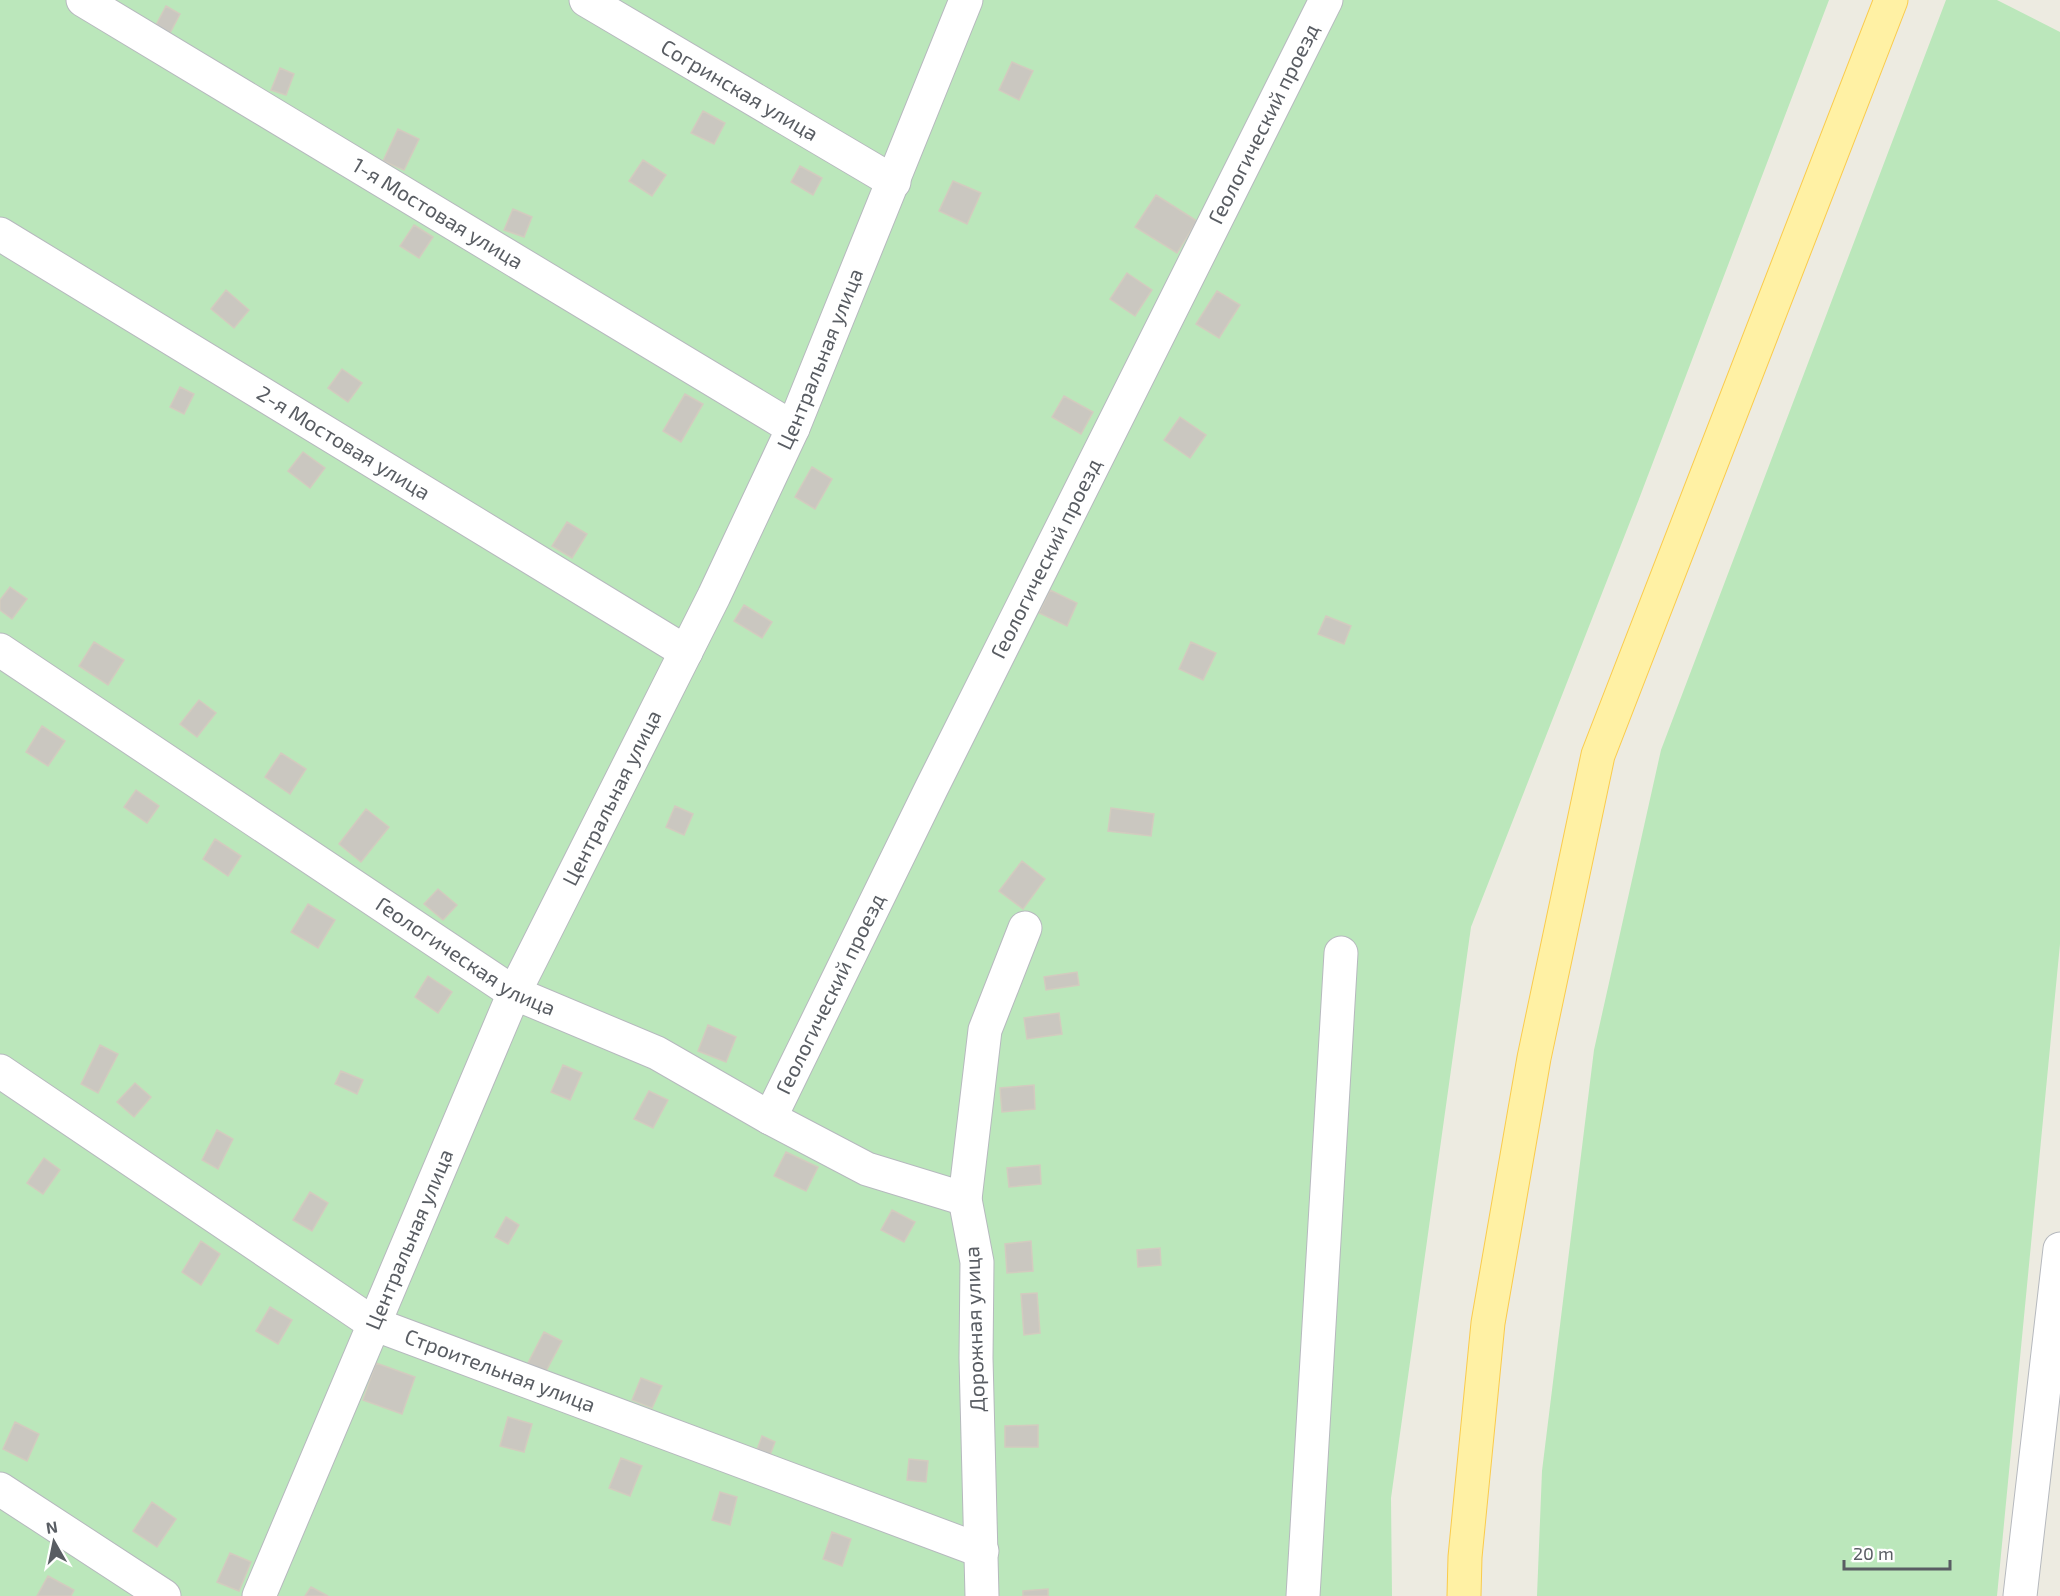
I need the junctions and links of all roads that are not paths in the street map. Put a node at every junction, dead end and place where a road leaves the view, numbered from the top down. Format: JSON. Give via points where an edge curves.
{"nodes":[{"id":1,"x":83,"y":0,"type":"edge"},
{"id":2,"x":586,"y":0,"type":"edge"},
{"id":3,"x":966,"y":0,"type":"edge"},
{"id":4,"x":1326,"y":0,"type":"edge"},
{"id":5,"x":1891,"y":0,"type":"edge"},
{"id":6,"x":894,"y":182,"type":"junction"},
{"id":7,"x":0,"y":234,"type":"edge"},
{"id":8,"x":793,"y":428,"type":"junction"},
{"id":9,"x":0,"y":650,"type":"edge"},
{"id":10,"x":686,"y":652,"type":"junction"},
{"id":11,"x":1026,"y":928,"type":"dead end"},
{"id":12,"x":1341,"y":953,"type":"dead end"},
{"id":13,"x":514,"y":993,"type":"junction"},
{"id":14,"x":0,"y":1071,"type":"edge"},
{"id":15,"x":770,"y":1118,"type":"junction"},
{"id":16,"x":965,"y":1199,"type":"junction"},
{"id":17,"x":2060,"y":1249,"type":"edge"},
{"id":18,"x":374,"y":1324,"type":"junction"},
{"id":19,"x":0,"y":1489,"type":"edge"},
{"id":20,"x":982,"y":1551,"type":"junction"},
{"id":21,"x":164,"y":1596,"type":"edge"},
{"id":22,"x":259,"y":1596,"type":"edge"},
{"id":23,"x":982,"y":1596,"type":"edge"},
{"id":24,"x":1303,"y":1596,"type":"edge"},
{"id":25,"x":1464,"y":1596,"type":"edge"},
{"id":26,"x":2020,"y":1596,"type":"edge"}],
"edges":[{"from":1,"to":8,"type":"street","name":"1-я Мостовая улица"},
{"from":2,"to":6,"type":"street","name":"Согринская улица"},
{"from":3,"to":6,"type":"street","name":"Центральная улица"},
{"from":4,"to":15,"type":"street","name":"Геологический проезд"},
{"from":5,"to":25,"type":"main road","via":[[1598,755],[1534,1058],[1488,1323]]},
{"from":6,"to":8,"type":"street","name":"Центральная улица"},
{"from":7,"to":10,"type":"street","name":"2-я Мостовая улица"},
{"from":8,"to":10,"type":"street","name":"Центральная улица"},
{"from":9,"to":13,"type":"street","name":"Геологическая улица"},
{"from":10,"to":13,"type":"street","name":"Центральная улица"},
{"from":11,"to":16,"type":"street","name":"Дорожная улица","via":[[985,1030]]},
{"from":12,"to":24,"type":"street"},
{"from":13,"to":15,"type":"street","name":"Геологическая улица","via":[[657,1053]]},
{"from":13,"to":18,"type":"street","name":"Центральная улица"},
{"from":14,"to":18,"type":"street","name":"Строительная улица"},
{"from":15,"to":16,"type":"street","name":"Геологическая улица","via":[[867,1169]]},
{"from":16,"to":20,"type":"street","name":"Дорожная улица","via":[[977,1262]]},
{"from":17,"to":26,"type":"street"},
{"from":18,"to":20,"type":"street","name":"Строительная улица"},
{"from":18,"to":22,"type":"street","name":"Центральная улица"},
{"from":19,"to":21,"type":"street"},
{"from":20,"to":23,"type":"street","name":"Дорожная улица"}]}
